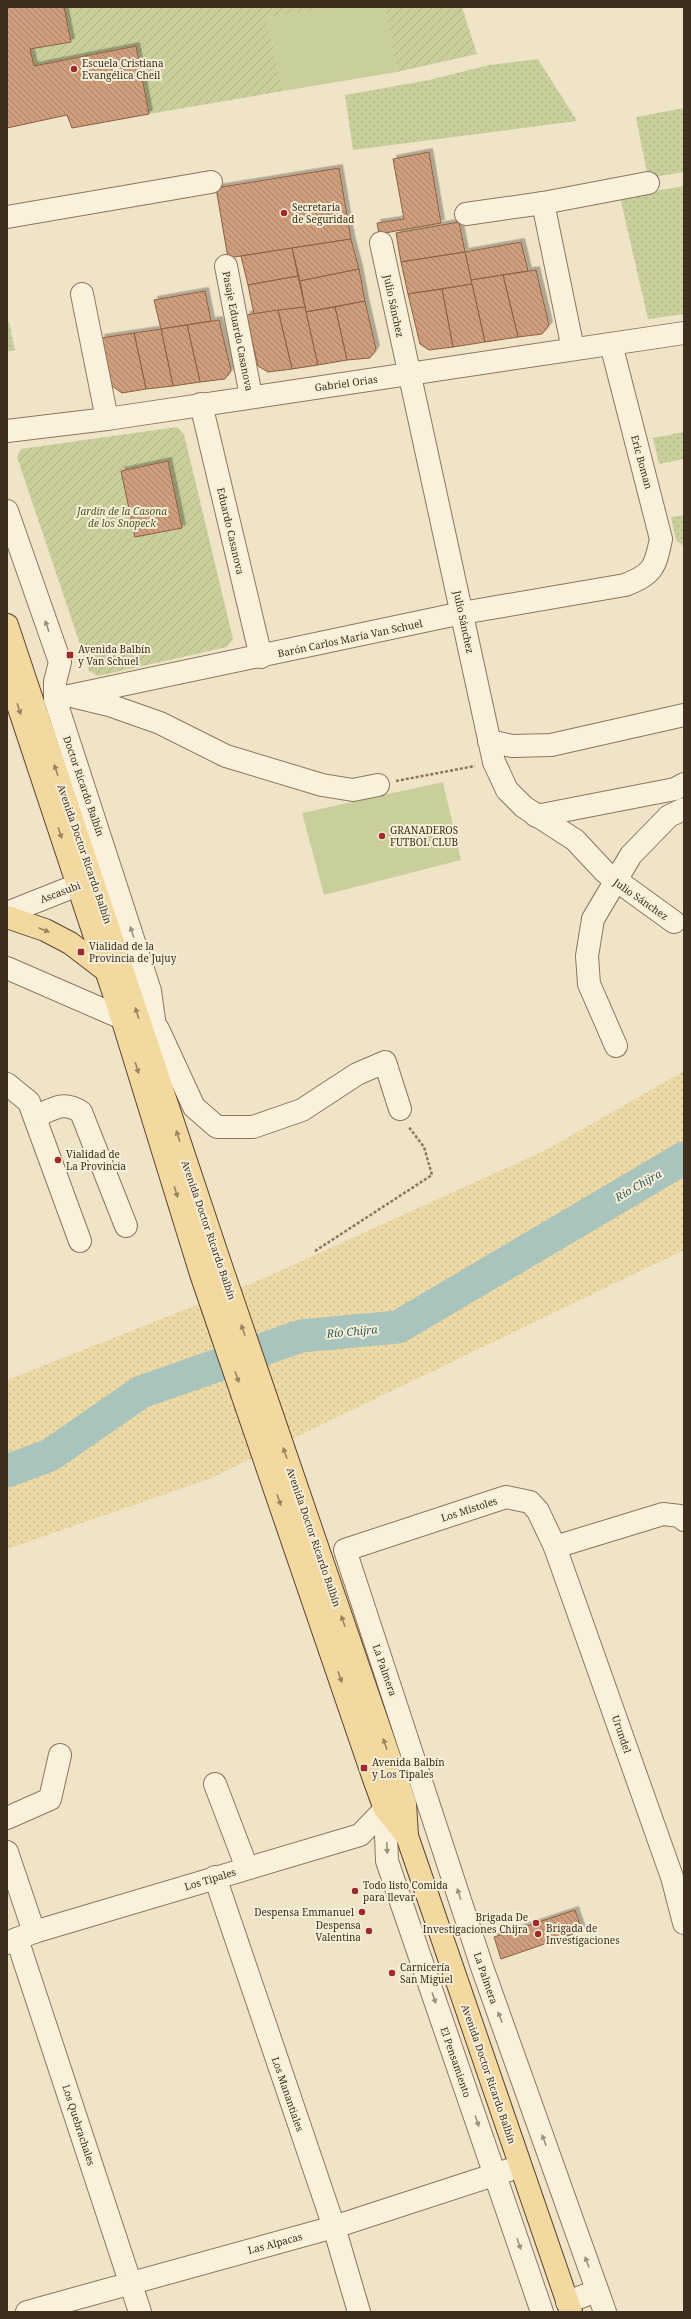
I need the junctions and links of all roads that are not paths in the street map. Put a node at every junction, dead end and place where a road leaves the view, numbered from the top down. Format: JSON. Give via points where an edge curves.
{"nodes":[{"id":1,"x":211,"y":182,"type":"dead end"},
{"id":2,"x":648,"y":183,"type":"dead end"},
{"id":3,"x":543,"y":203,"type":"junction"},
{"id":4,"x":466,"y":214,"type":"dead end"},
{"id":5,"x":7,"y":217,"type":"edge"},
{"id":6,"x":381,"y":243,"type":"dead end"},
{"id":7,"x":226,"y":266,"type":"dead end"},
{"id":8,"x":82,"y":294,"type":"dead end"},
{"id":9,"x":684,"y":333,"type":"edge"},
{"id":10,"x":611,"y":344,"type":"junction"},
{"id":11,"x":573,"y":349,"type":"junction"},
{"id":12,"x":409,"y":375,"type":"junction"},
{"id":13,"x":251,"y":396,"type":"junction"},
{"id":14,"x":201,"y":404,"type":"junction"},
{"id":15,"x":107,"y":419,"type":"junction"},
{"id":16,"x":7,"y":431,"type":"edge"},
{"id":17,"x":7,"y":511,"type":"edge"},
{"id":18,"x":645,"y":577,"type":"joint"},
{"id":19,"x":462,"y":613,"type":"junction"},
{"id":20,"x":7,"y":625,"type":"edge"},
{"id":21,"x":261,"y":657,"type":"junction"},
{"id":22,"x":7,"y":672,"type":"edge"},
{"id":23,"x":62,"y":697,"type":"junction"},
{"id":24,"x":684,"y":715,"type":"edge"},
{"id":25,"x":489,"y":741,"type":"junction"},
{"id":26,"x":378,"y":785,"type":"road end"},
{"id":27,"x":681,"y":791,"type":"edge"},
{"id":28,"x":684,"y":809,"type":"edge"},
{"id":29,"x":536,"y":816,"type":"junction"},
{"id":30,"x":94,"y":879,"type":"junction"},
{"id":31,"x":616,"y":881,"type":"junction"},
{"id":32,"x":7,"y":913,"type":"edge"},
{"id":33,"x":7,"y":917,"type":"edge"},
{"id":34,"x":674,"y":922,"type":"dead end"},
{"id":35,"x":7,"y":968,"type":"edge"},
{"id":36,"x":104,"y":969,"type":"junction"},
{"id":37,"x":122,"y":1018,"type":"junction"},
{"id":38,"x":156,"y":1024,"type":"junction"},
{"id":39,"x":616,"y":1046,"type":"dead end"},
{"id":40,"x":154,"y":1065,"type":"junction"},
{"id":41,"x":7,"y":1084,"type":"edge"},
{"id":42,"x":400,"y":1109,"type":"road end"},
{"id":43,"x":35,"y":1117,"type":"junction"},
{"id":44,"x":126,"y":1226,"type":"dead end"},
{"id":45,"x":80,"y":1241,"type":"dead end"},
{"id":46,"x":684,"y":1520,"type":"edge"},
{"id":47,"x":555,"y":1547,"type":"junction"},
{"id":48,"x":345,"y":1550,"type":"joint"},
{"id":49,"x":310,"y":1558,"type":"junction"},
{"id":50,"x":60,"y":1754,"type":"dead end"},
{"id":51,"x":215,"y":1784,"type":"dead end"},
{"id":52,"x":405,"y":1803,"type":"junction"},
{"id":53,"x":384,"y":1809,"type":"junction"},
{"id":54,"x":7,"y":1818,"type":"edge"},
{"id":55,"x":406,"y":1836,"type":"junction"},
{"id":56,"x":7,"y":1852,"type":"edge"},
{"id":57,"x":246,"y":1868,"type":"junction"},
{"id":58,"x":678,"y":1876,"type":"edge"},
{"id":59,"x":215,"y":1877,"type":"junction"},
{"id":60,"x":684,"y":1923,"type":"edge"},
{"id":61,"x":19,"y":1938,"type":"edge"},
{"id":62,"x":482,"y":1967,"type":"junction"},
{"id":63,"x":455,"y":1977,"type":"junction"},
{"id":64,"x":520,"y":2167,"type":"junction"},
{"id":65,"x":495,"y":2174,"type":"junction"},
{"id":66,"x":334,"y":2227,"type":"junction"},
{"id":67,"x":131,"y":2282,"type":"junction"},
{"id":68,"x":597,"y":2291,"type":"junction"},
{"id":69,"x":569,"y":2307,"type":"edge"},
{"id":70,"x":27,"y":2312,"type":"edge"},
{"id":71,"x":140,"y":2312,"type":"edge"},
{"id":72,"x":359,"y":2312,"type":"edge"},
{"id":73,"x":542,"y":2312,"type":"edge"},
{"id":74,"x":605,"y":2312,"type":"edge"}],
"edges":[{"from":1,"to":5,"type":"street"},
{"from":2,"to":3,"type":"street"},
{"from":3,"to":4,"type":"street"},
{"from":3,"to":11,"type":"street"},
{"from":6,"to":12,"type":"street","name":"Julio Sánchez"},
{"from":7,"to":13,"type":"street","name":"Pasaje Eduardo Casanova"},
{"from":8,"to":15,"type":"street"},
{"from":9,"to":10,"type":"street","name":"Gabriel Orias"},
{"from":10,"to":11,"type":"street","name":"Gabriel Orias"},
{"from":10,"to":18,"type":"street","name":"Eric Boman","via":[[662,539],[656,562]]},
{"from":11,"to":12,"type":"street","name":"Gabriel Orias"},
{"from":12,"to":13,"type":"street","name":"Gabriel Orias"},
{"from":12,"to":19,"type":"street","name":"Julio Sánchez"},
{"from":13,"to":14,"type":"street","name":"Gabriel Orias"},
{"from":14,"to":15,"type":"street","name":"Gabriel Orias"},
{"from":14,"to":21,"type":"street","name":"Eduardo Casanova"},
{"from":15,"to":16,"type":"street","name":"Gabriel Orias"},
{"from":23,"to":17,"type":"street","name":"Doctor Ricardo Balbín","one_way":true,"via":[[55,686],[60,662]]},
{"from":18,"to":19,"type":"street","name":"Barón Carlos María Van Schuel","via":[[625,585]]},
{"from":19,"to":21,"type":"street","name":"Barón Carlos María Van Schuel"},
{"from":19,"to":25,"type":"street","name":"Julio Sánchez"},
{"from":30,"to":20,"type":"main road","name":"Avenida Doctor Ricardo Balbín","one_way":true},
{"from":21,"to":23,"type":"street","name":"Barón Carlos María Van Schuel"},
{"from":22,"to":30,"type":"main road","name":"Avenida Doctor Ricardo Balbín","one_way":true},
{"from":23,"to":26,"type":"street","via":[[109,705],[160,723],[226,756],[322,785],[353,790]]},
{"from":23,"to":30,"type":"street","name":"Doctor Ricardo Balbín"},
{"from":24,"to":25,"type":"street","via":[[551,745],[512,746]]},
{"from":25,"to":29,"type":"street","name":"Julio Sánchez","via":[[494,762],[507,790]]},
{"from":27,"to":29,"type":"street"},
{"from":28,"to":31,"type":"street","via":[[669,816],[631,855]]},
{"from":29,"to":31,"type":"street","name":"Julio Sánchez","via":[[576,840]]},
{"from":30,"to":32,"type":"street","name":"Ascasubi"},
{"from":30,"to":36,"type":"main road","name":"Avenida Doctor Ricardo Balbín"},
{"from":38,"to":30,"type":"street","name":"Doctor Ricardo Balbín","one_way":true,"via":[[150,991]]},
{"from":40,"to":30,"type":"main road","name":"Avenida Doctor Ricardo Balbín","one_way":true},
{"from":31,"to":34,"type":"street","name":"Julio Sánchez"},
{"from":31,"to":39,"type":"street","via":[[593,919],[587,956],[589,984]]},
{"from":33,"to":36,"type":"main road","one_way":true,"via":[[70,943]]},
{"from":35,"to":37,"type":"street"},
{"from":36,"to":37,"type":"main road","name":"Avenida Doctor Ricardo Balbín"},
{"from":37,"to":49,"type":"main road","name":"Avenida Doctor Ricardo Balbín","one_way":true,"via":[[201,1274]]},
{"from":38,"to":40,"type":"street","name":"Doctor Ricardo Balbín"},
{"from":38,"to":42,"type":"street","via":[[194,1107],[217,1127],[253,1127],[302,1110],[357,1074],[385,1062]]},
{"from":49,"to":40,"type":"main road","name":"Avenida Doctor Ricardo Balbín","one_way":true,"via":[[221,1266]]},
{"from":41,"to":43,"type":"street","via":[[29,1102]]},
{"from":43,"to":44,"type":"street","via":[[62,1106],[71,1106],[81,1112]]},
{"from":43,"to":45,"type":"street"},
{"from":46,"to":47,"type":"street","via":[[680,1516],[663,1514]]},
{"from":47,"to":48,"type":"street","name":"Los Mistoles","via":[[538,1511],[530,1502],[506,1497]]},
{"from":47,"to":58,"type":"street","name":"Urundel"},
{"from":62,"to":48,"type":"street","name":"La Palmera","one_way":true},
{"from":52,"to":49,"type":"main road","name":"Avenida Doctor Ricardo Balbín","one_way":true},
{"from":49,"to":53,"type":"main road","name":"Avenida Doctor Ricardo Balbín","one_way":true},
{"from":50,"to":54,"type":"street","via":[[50,1799]]},
{"from":51,"to":57,"type":"street"},
{"from":52,"to":53,"type":"street"},
{"from":52,"to":55,"type":"main road","name":"Avenida Doctor Ricardo Balbín"},
{"from":53,"to":55,"type":"main road","name":"Avenida Doctor Ricardo Balbín"},
{"from":53,"to":57,"type":"street","name":"Los Tipales","via":[[360,1835]]},
{"from":53,"to":65,"type":"street","name":"El Pensamiento","one_way":true,"via":[[387,1861]]},
{"from":55,"to":63,"type":"main road","name":"Avenida Doctor Ricardo Balbín"},
{"from":56,"to":61,"type":"street","name":"Los Quebrachales"},
{"from":57,"to":59,"type":"street","name":"Los Tipales"},
{"from":58,"to":60,"type":"street","name":"Urundel"},
{"from":59,"to":61,"type":"street","name":"Los Tipales"},
{"from":59,"to":66,"type":"street","name":"Los Manantiales"},
{"from":61,"to":67,"type":"street","name":"Los Quebrachales"},
{"from":62,"to":63,"type":"street"},
{"from":68,"to":62,"type":"street","name":"La Palmera","one_way":true},
{"from":63,"to":64,"type":"main road","name":"Avenida Doctor Ricardo Balbín"},
{"from":64,"to":65,"type":"street","name":"Las Alpacas"},
{"from":64,"to":69,"type":"main road","name":"Avenida Doctor Ricardo Balbín"},
{"from":65,"to":66,"type":"street","name":"Las Alpacas"},
{"from":65,"to":73,"type":"street","name":"El Pensamiento","one_way":true},
{"from":66,"to":67,"type":"street","name":"Las Alpacas"},
{"from":66,"to":72,"type":"street","name":"Los Manantiales"},
{"from":67,"to":70,"type":"street","name":"Las Alpacas"},
{"from":67,"to":71,"type":"street","name":"Los Quebrachales"},
{"from":68,"to":69,"type":"street"},
{"from":68,"to":74,"type":"street","name":"La Palmera"}]}
